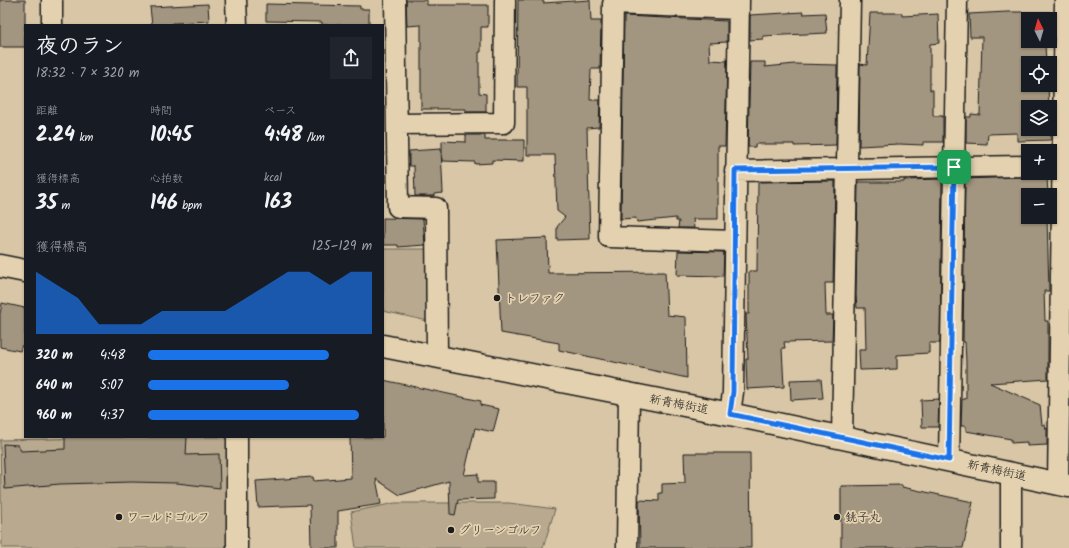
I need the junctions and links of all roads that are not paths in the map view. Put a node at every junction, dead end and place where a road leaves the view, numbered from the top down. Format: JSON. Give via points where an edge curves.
{"nodes":[{"id":1,"x":52,"y":0,"type":"edge"},
{"id":2,"x":236,"y":0,"type":"edge"},
{"id":3,"x":395,"y":0,"type":"edge"},
{"id":4,"x":505,"y":0,"type":"edge"},
{"id":5,"x":850,"y":0,"type":"edge"},
{"id":6,"x":957,"y":0,"type":"edge"},
{"id":7,"x":1065,"y":0,"type":"edge"},
{"id":8,"x":739,"y":4,"type":"edge"},
{"id":9,"x":52,"y":24,"type":"edge"},
{"id":10,"x":237,"y":24,"type":"edge"},
{"id":11,"x":397,"y":124,"type":"junction"},
{"id":12,"x":1057,"y":148,"type":"edge"},
{"id":13,"x":1021,"y":166,"type":"edge"},
{"id":14,"x":954,"y":167,"type":"junction"},
{"id":15,"x":847,"y":169,"type":"junction"},
{"id":16,"x":735,"y":170,"type":"junction"},
{"id":17,"x":1056,"y":180,"type":"edge"},
{"id":18,"x":734,"y":241,"type":"junction"},
{"id":19,"x":0,"y":266,"type":"edge"},
{"id":20,"x":24,"y":271,"type":"edge"},
{"id":21,"x":384,"y":346,"type":"edge"},
{"id":22,"x":437,"y":357,"type":"junction"},
{"id":23,"x":629,"y":394,"type":"junction"},
{"id":24,"x":730,"y":414,"type":"junction"},
{"id":25,"x":237,"y":438,"type":"edge"},
{"id":26,"x":842,"y":438,"type":"junction"},
{"id":27,"x":949,"y":460,"type":"junction"},
{"id":28,"x":1012,"y":473,"type":"junction"},
{"id":29,"x":1064,"y":484,"type":"edge"},
{"id":30,"x":237,"y":548,"type":"edge"},
{"id":31,"x":627,"y":548,"type":"edge"},
{"id":32,"x":1011,"y":548,"type":"edge"}],
"edges":[{"from":1,"to":9,"type":"street"},
{"from":2,"to":10,"type":"street"},
{"from":3,"to":11,"type":"street"},
{"from":4,"to":11,"type":"street","via":[[504,123]]},
{"from":5,"to":15,"type":"street"},
{"from":6,"to":14,"type":"street"},
{"from":7,"to":12,"type":"street"},
{"from":8,"to":16,"type":"street"},
{"from":8,"to":18,"type":"street","via":[[614,4],[608,236]]},
{"from":11,"to":22,"type":"street","via":[[398,207],[436,208]]},
{"from":13,"to":14,"type":"street"},
{"from":14,"to":15,"type":"street"},
{"from":14,"to":27,"type":"street"},
{"from":15,"to":16,"type":"street"},
{"from":15,"to":26,"type":"street"},
{"from":16,"to":18,"type":"street"},
{"from":17,"to":29,"type":"street"},
{"from":18,"to":24,"type":"street","via":[[733,392]]},
{"from":19,"to":20,"type":"main road"},
{"from":21,"to":22,"type":"main road","name":"新青梅街道"},
{"from":22,"to":23,"type":"main road","name":"新青梅街道"},
{"from":23,"to":24,"type":"main road","name":"新青梅街道"},
{"from":23,"to":31,"type":"street"},
{"from":24,"to":26,"type":"main road","name":"新青梅街道"},
{"from":25,"to":30,"type":"street"},
{"from":26,"to":27,"type":"main road","name":"新青梅街道"},
{"from":27,"to":28,"type":"main road","name":"新青梅街道"},
{"from":28,"to":29,"type":"main road","name":"新青梅街道"},
{"from":28,"to":32,"type":"street"}]}
